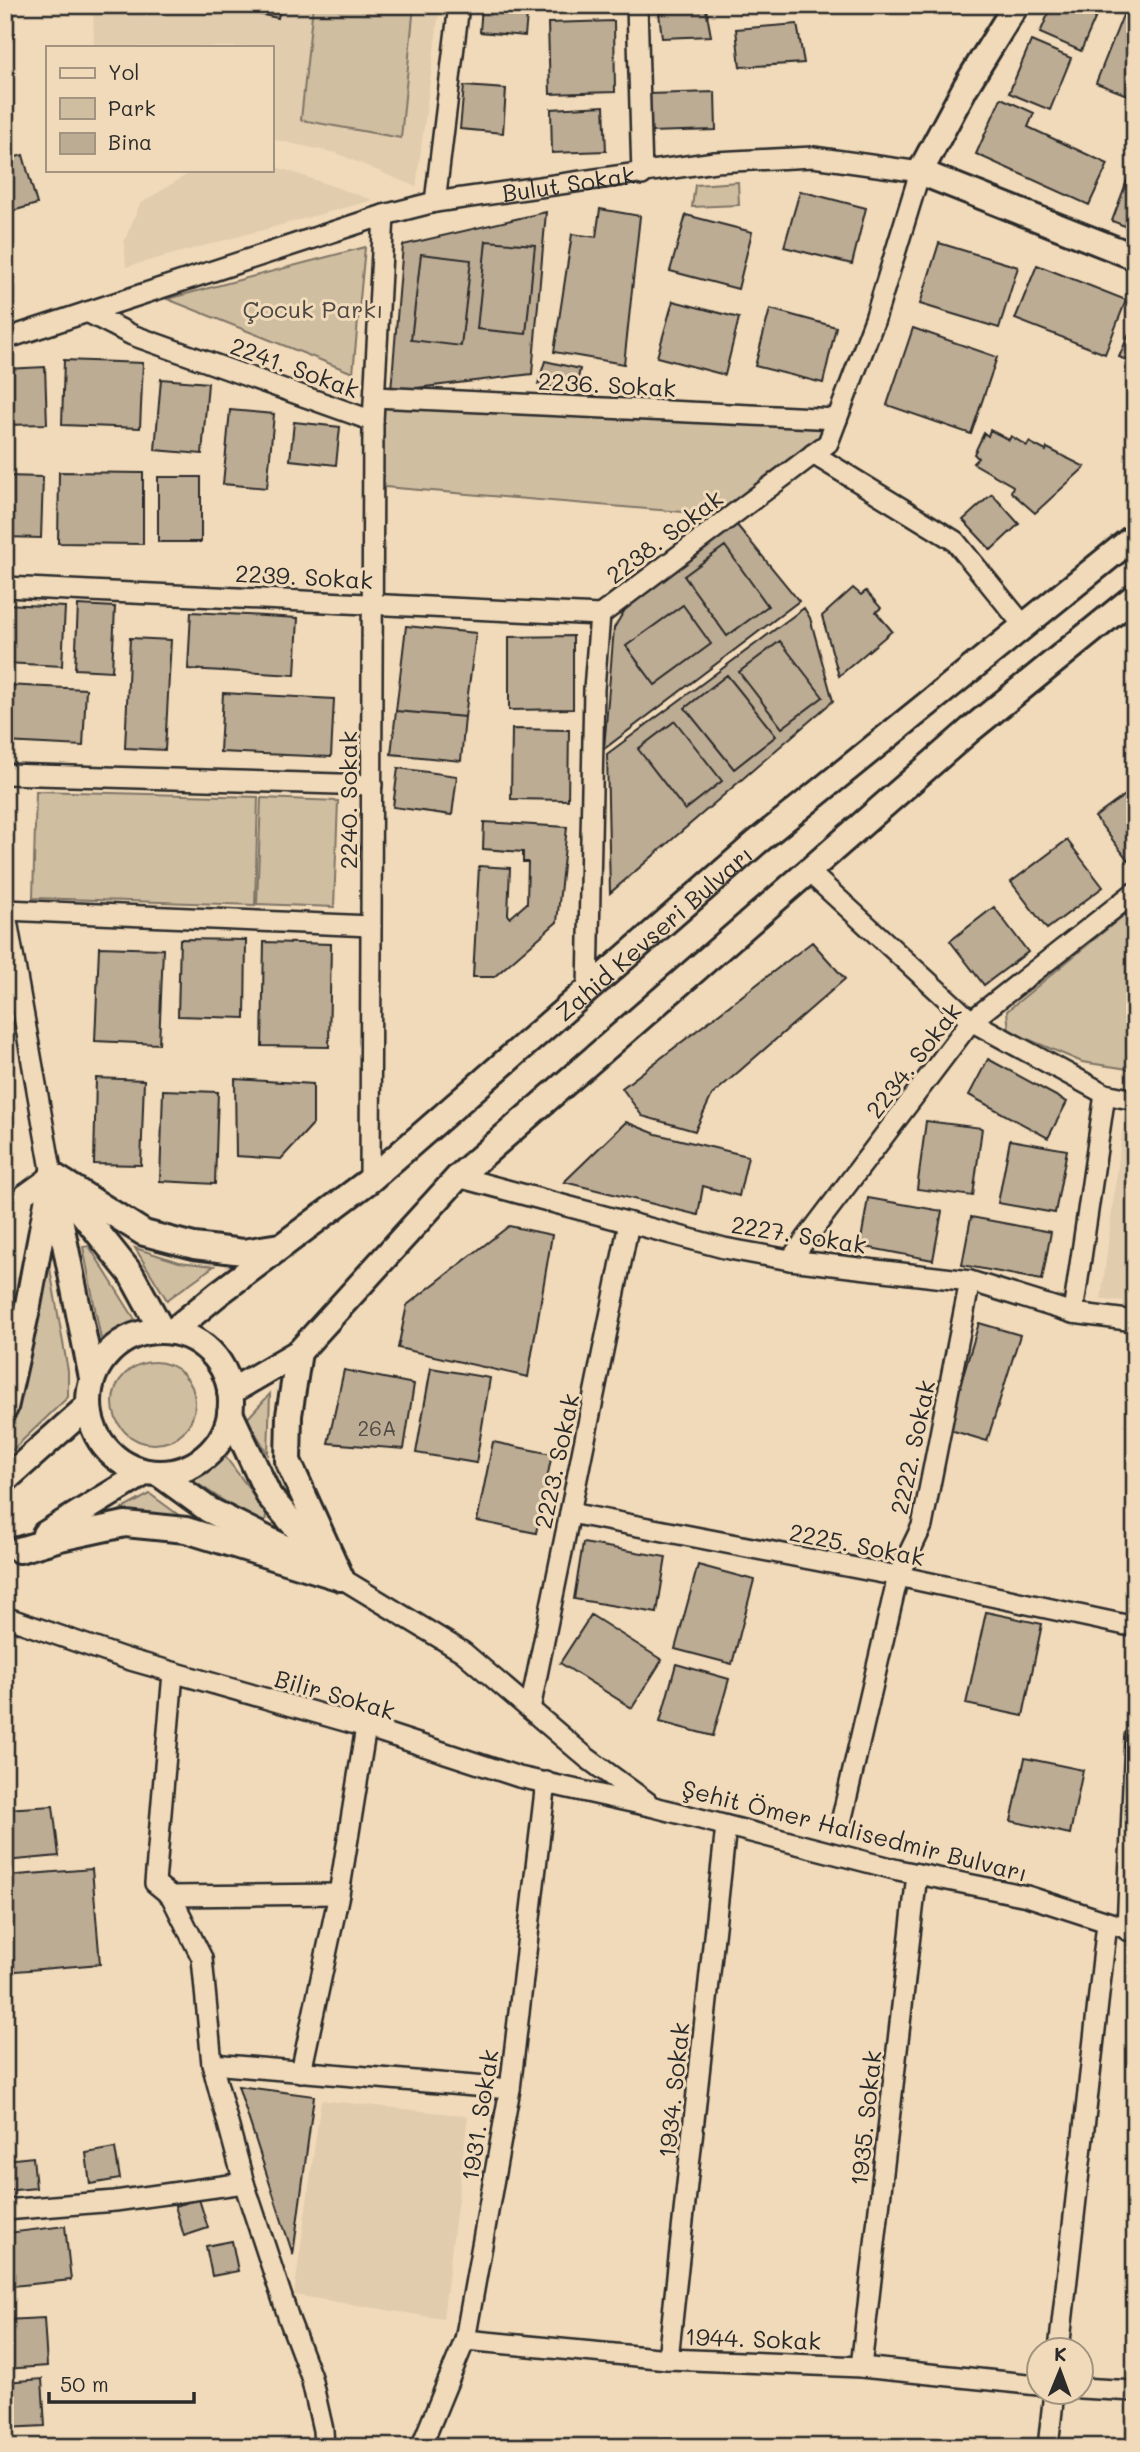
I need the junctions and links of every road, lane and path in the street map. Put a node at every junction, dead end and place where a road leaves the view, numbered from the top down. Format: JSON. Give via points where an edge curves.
{"nodes":[{"id":1,"x":459,"y":5,"type":"edge"},
{"id":2,"x":637,"y":5,"type":"edge"},
{"id":3,"x":1016,"y":5,"type":"edge"},
{"id":4,"x":920,"y":172,"type":"junction"},
{"id":5,"x":642,"y":174,"type":"junction"},
{"id":6,"x":435,"y":202,"type":"junction"},
{"id":7,"x":384,"y":215,"type":"junction"},
{"id":8,"x":1135,"y":257,"type":"edge"},
{"id":9,"x":87,"y":312,"type":"junction"},
{"id":10,"x":5,"y":339,"type":"edge"},
{"id":11,"x":374,"y":397,"type":"junction"},
{"id":12,"x":837,"y":419,"type":"junction"},
{"id":13,"x":373,"y":421,"type":"junction"},
{"id":14,"x":813,"y":454,"type":"junction"},
{"id":15,"x":1135,"y":536,"type":"edge"},
{"id":16,"x":5,"y":587,"type":"edge"},
{"id":17,"x":1135,"y":596,"type":"edge"},
{"id":18,"x":373,"y":603,"type":"junction"},
{"id":19,"x":600,"y":615,"type":"junction"},
{"id":20,"x":1024,"y":625,"type":"junction"},
{"id":21,"x":5,"y":774,"type":"edge"},
{"id":22,"x":372,"y":785,"type":"junction"},
{"id":23,"x":808,"y":872,"type":"junction"},
{"id":24,"x":1135,"y":892,"type":"edge"},
{"id":25,"x":5,"y":909,"type":"edge"},
{"id":26,"x":372,"y":926,"type":"junction"},
{"id":27,"x":588,"y":989,"type":"junction"},
{"id":28,"x":971,"y":1021,"type":"junction"},
{"id":29,"x":1105,"y":1094,"type":"junction"},
{"id":30,"x":1135,"y":1100,"type":"edge"},
{"id":31,"x":52,"y":1175,"type":"junction"},
{"id":32,"x":458,"y":1177,"type":"junction"},
{"id":33,"x":370,"y":1180,"type":"junction"},
{"id":34,"x":629,"y":1223,"type":"junction"},
{"id":35,"x":283,"y":1245,"type":"junction"},
{"id":36,"x":790,"y":1260,"type":"junction"},
{"id":37,"x":971,"y":1281,"type":"junction"},
{"id":38,"x":5,"y":1293,"type":"edge"},
{"id":39,"x":1073,"y":1313,"type":"junction"},
{"id":40,"x":1135,"y":1321,"type":"edge"},
{"id":41,"x":168,"y":1330,"type":"junction"},
{"id":42,"x":299,"y":1352,"type":"junction"},
{"id":43,"x":92,"y":1378,"type":"junction"},
{"id":44,"x":230,"y":1402,"type":"junction"},
{"id":45,"x":88,"y":1406,"type":"junction"},
{"id":46,"x":5,"y":1408,"type":"edge"},
{"id":47,"x":152,"y":1473,"type":"junction"},
{"id":48,"x":5,"y":1480,"type":"edge"},
{"id":49,"x":570,"y":1513,"type":"junction"},
{"id":50,"x":12,"y":1554,"type":"edge"},
{"id":51,"x":898,"y":1576,"type":"junction"},
{"id":52,"x":341,"y":1578,"type":"junction"},
{"id":53,"x":5,"y":1617,"type":"edge"},
{"id":54,"x":1135,"y":1627,"type":"edge"},
{"id":55,"x":173,"y":1672,"type":"junction"},
{"id":56,"x":530,"y":1709,"type":"junction"},
{"id":57,"x":366,"y":1727,"type":"junction"},
{"id":58,"x":1135,"y":1737,"type":"edge"},
{"id":59,"x":546,"y":1782,"type":"junction"},
{"id":60,"x":654,"y":1807,"type":"junction"},
{"id":61,"x":841,"y":1822,"type":"dead end"},
{"id":62,"x":726,"y":1826,"type":"junction"},
{"id":63,"x":917,"y":1874,"type":"junction"},
{"id":64,"x":339,"y":1894,"type":"junction"},
{"id":65,"x":171,"y":1896,"type":"junction"},
{"id":66,"x":1107,"y":1923,"type":"junction"},
{"id":67,"x":1131,"y":1930,"type":"edge"},
{"id":68,"x":212,"y":2064,"type":"junction"},
{"id":69,"x":301,"y":2072,"type":"junction"},
{"id":70,"x":510,"y":2089,"type":"junction"},
{"id":71,"x":244,"y":2183,"type":"junction"},
{"id":72,"x":5,"y":2210,"type":"edge"},
{"id":73,"x":1061,"y":2336,"type":"edge"},
{"id":74,"x":465,"y":2340,"type":"junction"},
{"id":75,"x":668,"y":2359,"type":"junction"},
{"id":76,"x":861,"y":2367,"type":"junction"},
{"id":77,"x":1024,"y":2384,"type":"edge"},
{"id":78,"x":1094,"y":2389,"type":"edge"},
{"id":79,"x":1135,"y":2391,"type":"edge"},
{"id":80,"x":1052,"y":2406,"type":"edge"},
{"id":81,"x":324,"y":2447,"type":"edge"},
{"id":82,"x":421,"y":2447,"type":"edge"},
{"id":83,"x":1048,"y":2447,"type":"edge"}],
"edges":[{"from":1,"to":6,"type":"street"},
{"from":2,"to":5,"type":"street"},
{"from":3,"to":4,"type":"main road"},
{"from":4,"to":5,"type":"street","name":"Bulut Sokak","via":[[813,157],[715,162]]},
{"from":4,"to":8,"type":"main road","name":"Bulut Sokak"},
{"from":4,"to":12,"type":"street","name":"2238. Sokak","via":[[876,319]]},
{"from":5,"to":6,"type":"street","name":"Bulut Sokak"},
{"from":6,"to":7,"type":"street","name":"Bulut Sokak"},
{"from":7,"to":9,"type":"street","name":"Bulut Sokak"},
{"from":7,"to":11,"type":"street","name":"2241. Sokak"},
{"from":9,"to":10,"type":"street","name":"Bulut Sokak"},
{"from":9,"to":13,"type":"street","name":"2241. Sokak","via":[[132,335]]},
{"from":11,"to":12,"type":"street","name":"2236. Sokak"},
{"from":11,"to":13,"type":"street","name":"2241. Sokak"},
{"from":12,"to":14,"type":"street","name":"2238. Sokak","via":[[828,443]]},
{"from":13,"to":18,"type":"street","name":"2240. Sokak"},
{"from":14,"to":19,"type":"street","name":"2238. Sokak"},
{"from":14,"to":20,"type":"street","via":[[955,541]]},
{"from":15,"to":20,"type":"main road","name":"Zahid Kevseri Bulvarı"},
{"from":16,"to":18,"type":"street","name":"2239. Sokak"},
{"from":17,"to":23,"type":"main road","via":[[970,730]]},
{"from":18,"to":19,"type":"street","name":"2239. Sokak"},
{"from":18,"to":22,"type":"street","name":"2240. Sokak"},
{"from":19,"to":27,"type":"street","name":"2238. Sokak","via":[[594,689]]},
{"from":20,"to":27,"type":"main road","name":"Zahid Kevseri Bulvarı","via":[[757,842]]},
{"from":21,"to":22,"type":"street"},
{"from":22,"to":26,"type":"street","name":"2240. Sokak"},
{"from":23,"to":28,"type":"street"},
{"from":23,"to":32,"type":"main road"},
{"from":24,"to":28,"type":"street","name":"2234. Sokak"},
{"from":25,"to":26,"type":"street"},
{"from":25,"to":31,"type":"street"},
{"from":26,"to":33,"type":"street","name":"2240. Sokak"},
{"from":27,"to":33,"type":"main road","name":"Zahid Kevseri Bulvarı"},
{"from":28,"to":29,"type":"street"},
{"from":28,"to":36,"type":"street","name":"2234. Sokak"},
{"from":29,"to":30,"type":"street"},
{"from":29,"to":39,"type":"street"},
{"from":31,"to":35,"type":"main road","via":[[144,1233],[243,1252]]},
{"from":31,"to":38,"type":"street","via":[[24,1195]]},
{"from":31,"to":41,"type":"main road"},
{"from":31,"to":43,"type":"main road"},
{"from":31,"to":46,"type":"main road"},
{"from":32,"to":34,"type":"street","name":"2227. Sokak"},
{"from":32,"to":42,"type":"main road"},
{"from":33,"to":35,"type":"main road","name":"Zahid Kevseri Bulvarı"},
{"from":34,"to":36,"type":"street","name":"2227. Sokak"},
{"from":34,"to":49,"type":"street","name":"2223. Sokak"},
{"from":35,"to":41,"type":"main road","name":"Zahid Kevseri Bulvarı"},
{"from":36,"to":37,"type":"street","name":"2227. Sokak"},
{"from":37,"to":39,"type":"street","name":"2227. Sokak"},
{"from":37,"to":51,"type":"street","name":"2222. Sokak","via":[[922,1526]]},
{"from":39,"to":40,"type":"street","name":"2227. Sokak"},
{"from":41,"to":43,"type":"main road","via":[[146,1331],[129,1339],[110,1351]]},
{"from":41,"to":44,"type":"main road","via":[[193,1339],[211,1353],[224,1370]]},
{"from":42,"to":44,"type":"main road"},
{"from":42,"to":52,"type":"main road","via":[[289,1415],[288,1461]]},
{"from":43,"to":45,"type":"main road"},
{"from":44,"to":47,"type":"main road","via":[[225,1433],[213,1450],[178,1471]]},
{"from":44,"to":52,"type":"main road","via":[[270,1496]]},
{"from":45,"to":47,"type":"main road","via":[[95,1433],[108,1451],[125,1464]]},
{"from":45,"to":48,"type":"main road"},
{"from":47,"to":50,"type":"main road"},
{"from":47,"to":52,"type":"main road","via":[[209,1510]]},
{"from":49,"to":51,"type":"street","name":"2225. Sokak"},
{"from":49,"to":56,"type":"street","name":"2223. Sokak"},
{"from":50,"to":52,"type":"main road","via":[[125,1524],[186,1530]]},
{"from":51,"to":54,"type":"street","name":"2225. Sokak"},
{"from":51,"to":61,"type":"street","name":"2222. Sokak"},
{"from":52,"to":56,"type":"street","name":"Şehit Ömer Halisedmir Bulvarı","via":[[463,1652]]},
{"from":53,"to":55,"type":"street","name":"Bilir Sokak"},
{"from":55,"to":57,"type":"street","name":"Bilir Sokak"},
{"from":55,"to":65,"type":"street","via":[[155,1883]]},
{"from":56,"to":60,"type":"street","name":"Şehit Ömer Halisedmir Bulvarı"},
{"from":57,"to":59,"type":"street","name":"Bilir Sokak"},
{"from":57,"to":64,"type":"street"},
{"from":58,"to":67,"type":"street"},
{"from":59,"to":60,"type":"street","name":"Bilir Sokak"},
{"from":59,"to":70,"type":"street","name":"1931. Sokak"},
{"from":60,"to":62,"type":"street","name":"Şehit Ömer Halisedmir Bulvarı"},
{"from":62,"to":63,"type":"street","name":"Şehit Ömer Halisedmir Bulvarı"},
{"from":62,"to":75,"type":"street","name":"1934. Sokak"},
{"from":63,"to":66,"type":"street","name":"Şehit Ömer Halisedmir Bulvarı","via":[[1027,1896]]},
{"from":63,"to":76,"type":"street","name":"1935. Sokak"},
{"from":64,"to":65,"type":"street"},
{"from":64,"to":69,"type":"street"},
{"from":65,"to":68,"type":"street","via":[[201,1958]]},
{"from":66,"to":67,"type":"street","name":"Şehit Ömer Halisedmir Bulvarı"},
{"from":66,"to":73,"type":"street"},
{"from":68,"to":69,"type":"street"},
{"from":68,"to":71,"type":"street"},
{"from":69,"to":70,"type":"street"},
{"from":70,"to":74,"type":"street","name":"1931. Sokak"},
{"from":71,"to":72,"type":"street"},
{"from":71,"to":81,"type":"street","via":[[312,2376]]},
{"from":74,"to":75,"type":"street","name":"1944. Sokak"},
{"from":74,"to":82,"type":"street","name":"1931. Sokak"},
{"from":75,"to":76,"type":"street","name":"1944. Sokak"},
{"from":76,"to":77,"type":"street","name":"1944. Sokak"},
{"from":78,"to":79,"type":"street"},
{"from":80,"to":83,"type":"street"}]}
